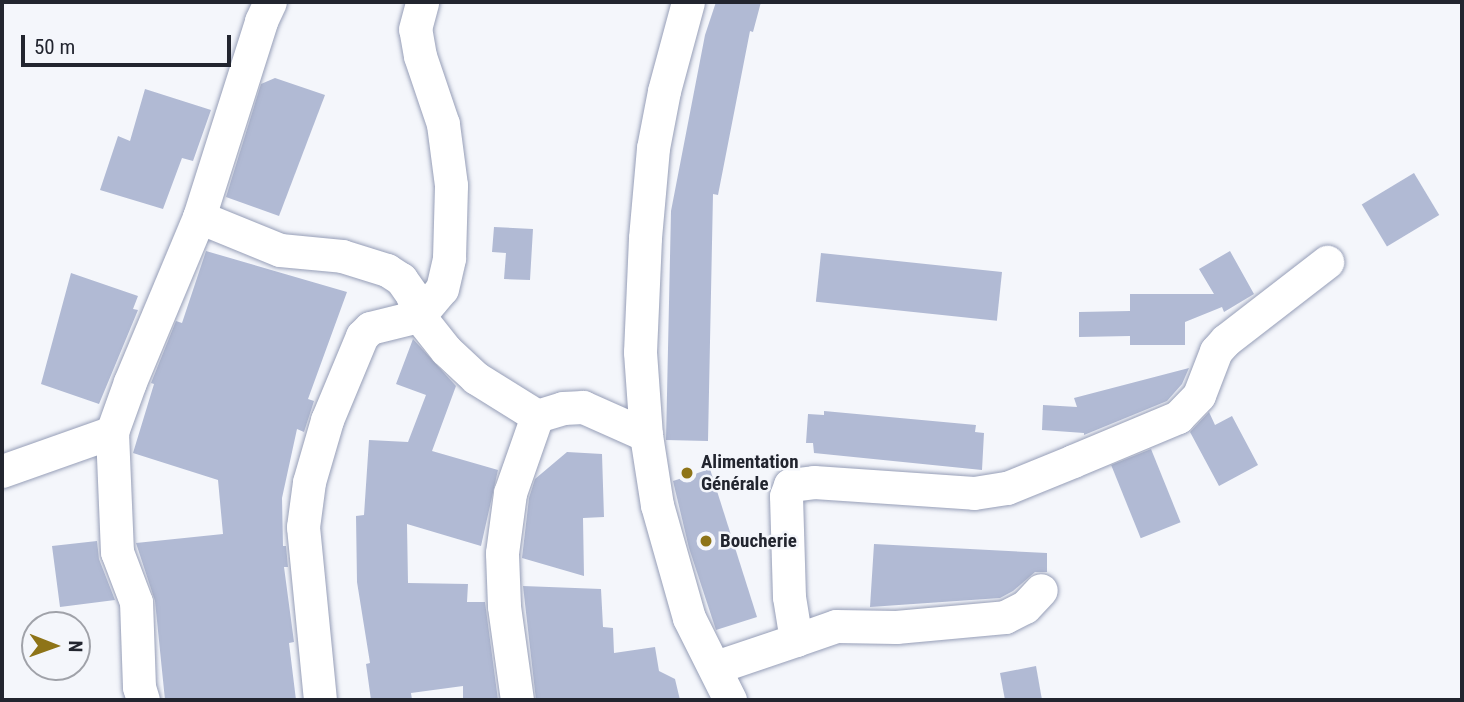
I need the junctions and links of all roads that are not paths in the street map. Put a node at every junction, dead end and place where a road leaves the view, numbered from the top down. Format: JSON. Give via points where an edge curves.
{"nodes":[{"id":1,"x":422,"y":2,"type":"edge"},
{"id":2,"x":688,"y":2,"type":"edge"},
{"id":3,"x":259,"y":8,"type":"edge"},
{"id":4,"x":199,"y":217,"type":"junction"},
{"id":5,"x":1327,"y":262,"type":"dead end"},
{"id":6,"x":419,"y":316,"type":"junction"},
{"id":7,"x":537,"y":416,"type":"junction"},
{"id":8,"x":112,"y":432,"type":"junction"},
{"id":9,"x":646,"y":435,"type":"junction"},
{"id":10,"x":2,"y":471,"type":"edge"},
{"id":11,"x":1041,"y":590,"type":"dead end"},
{"id":12,"x":796,"y":640,"type":"junction"},
{"id":13,"x":716,"y":667,"type":"junction"},
{"id":14,"x":142,"y":700,"type":"edge"},
{"id":15,"x":320,"y":700,"type":"edge"},
{"id":16,"x":517,"y":700,"type":"edge"},
{"id":17,"x":730,"y":700,"type":"edge"}],
"edges":[{"from":1,"to":6,"type":"street","via":[[415,29],[443,124],[451,186],[449,258],[442,289]]},
{"from":2,"to":9,"type":"street","via":[[653,148],[640,352]]},
{"from":3,"to":4,"type":"street"},
{"from":4,"to":6,"type":"street","via":[[280,250],[342,256],[387,270],[401,279]]},
{"from":4,"to":8,"type":"street"},
{"from":5,"to":12,"type":"street","via":[[1226,340],[1216,351],[1191,407],[1178,417],[1085,456],[1006,488],[974,494],[814,482],[790,485],[786,496],[789,597]]},
{"from":6,"to":7,"type":"street","via":[[476,378]]},
{"from":6,"to":15,"type":"street","via":[[370,328],[362,336],[327,420],[309,482],[303,527]]},
{"from":7,"to":9,"type":"street","via":[[583,407]]},
{"from":7,"to":16,"type":"street","via":[[510,493],[502,553]]},
{"from":8,"to":10,"type":"street"},
{"from":8,"to":14,"type":"street","via":[[117,552],[136,602]]},
{"from":9,"to":13,"type":"street","via":[[657,505],[690,618]]},
{"from":11,"to":12,"type":"street","via":[[1025,607],[1005,617],[897,627],[836,625]]},
{"from":12,"to":13,"type":"street"},
{"from":13,"to":17,"type":"street"}]}
